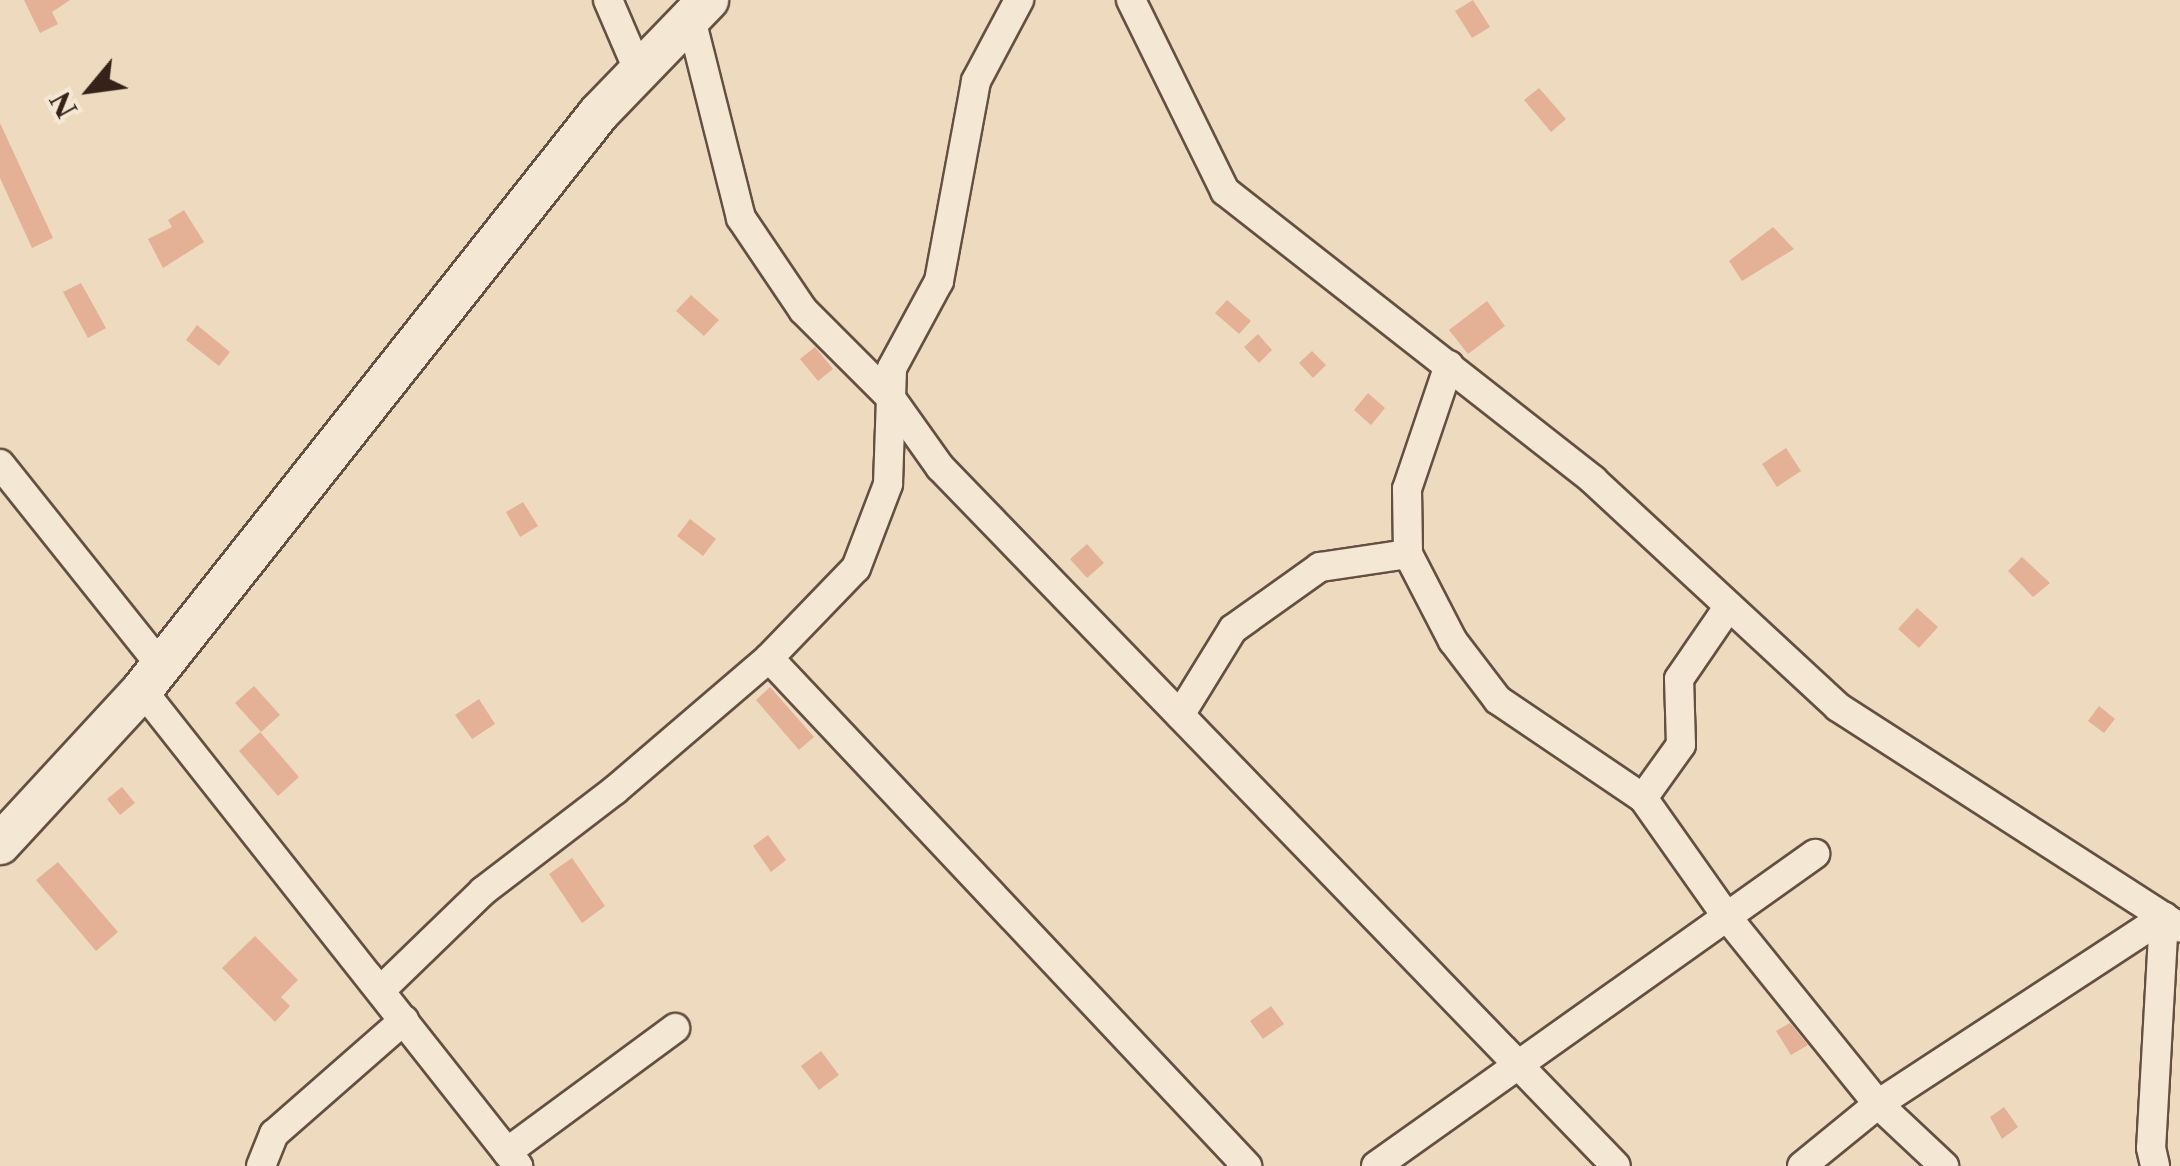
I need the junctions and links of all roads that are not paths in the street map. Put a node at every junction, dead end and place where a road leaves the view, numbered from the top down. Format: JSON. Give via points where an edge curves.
{"nodes":[{"id":1,"x":608,"y":0,"type":"edge"},
{"id":2,"x":1019,"y":0,"type":"edge"},
{"id":3,"x":1131,"y":0,"type":"edge"},
{"id":4,"x":699,"y":9,"type":"edge"},
{"id":5,"x":639,"y":72,"type":"junction"},
{"id":6,"x":1449,"y":365,"type":"junction"},
{"id":7,"x":891,"y":398,"type":"junction"},
{"id":8,"x":0,"y":464,"type":"edge"},
{"id":9,"x":1408,"y":554,"type":"junction"},
{"id":10,"x":1729,"y":606,"type":"junction"},
{"id":11,"x":769,"y":658,"type":"junction"},
{"id":12,"x":150,"y":677,"type":"junction"},
{"id":13,"x":1180,"y":715,"type":"junction"},
{"id":14,"x":1643,"y":798,"type":"junction"},
{"id":15,"x":0,"y":844,"type":"edge"},
{"id":16,"x":1815,"y":854,"type":"dead end"},
{"id":17,"x":2175,"y":912,"type":"edge"},
{"id":18,"x":1726,"y":917,"type":"junction"},
{"id":19,"x":381,"y":990,"type":"junction"},
{"id":20,"x":404,"y":1020,"type":"junction"},
{"id":21,"x":674,"y":1028,"type":"dead end"},
{"id":22,"x":1519,"y":1064,"type":"junction"},
{"id":23,"x":1878,"y":1104,"type":"junction"},
{"id":24,"x":513,"y":1159,"type":"edge"},
{"id":25,"x":261,"y":1166,"type":"edge"},
{"id":26,"x":1247,"y":1166,"type":"edge"},
{"id":27,"x":1376,"y":1166,"type":"edge"},
{"id":28,"x":1616,"y":1166,"type":"edge"},
{"id":29,"x":1802,"y":1166,"type":"edge"},
{"id":30,"x":1944,"y":1166,"type":"edge"},
{"id":31,"x":2155,"y":1166,"type":"edge"}],
"edges":[{"from":1,"to":5,"type":"street"},
{"from":2,"to":7,"type":"street","via":[[976,81],[938,281],[892,368]]},
{"from":3,"to":6,"type":"street","via":[[1225,190]]},
{"from":4,"to":5,"type":"street"},
{"from":4,"to":7,"type":"street","via":[[741,218],[803,310]]},
{"from":5,"to":12,"type":"street","via":[[599,113]]},
{"from":6,"to":9,"type":"street","via":[[1407,489]]},
{"from":6,"to":10,"type":"street","via":[[1593,480]]},
{"from":7,"to":11,"type":"street","via":[[888,484],[856,568]]},
{"from":7,"to":13,"type":"street","via":[[940,468]]},
{"from":8,"to":12,"type":"street"},
{"from":9,"to":13,"type":"street","via":[[1320,568],[1234,630]]},
{"from":9,"to":14,"type":"street","via":[[1454,641],[1498,700]]},
{"from":10,"to":14,"type":"street","via":[[1679,679],[1681,745]]},
{"from":10,"to":17,"type":"street","via":[[1838,707]]},
{"from":11,"to":19,"type":"street","via":[[615,790],[483,891]]},
{"from":11,"to":26,"type":"street"},
{"from":12,"to":15,"type":"street"},
{"from":12,"to":19,"type":"street"},
{"from":13,"to":22,"type":"street"},
{"from":14,"to":18,"type":"street"},
{"from":16,"to":18,"type":"street"},
{"from":17,"to":23,"type":"street"},
{"from":17,"to":31,"type":"street"},
{"from":18,"to":22,"type":"street"},
{"from":18,"to":23,"type":"street"},
{"from":19,"to":20,"type":"street"},
{"from":20,"to":24,"type":"street"},
{"from":20,"to":25,"type":"street","via":[[274,1134]]},
{"from":21,"to":24,"type":"street"},
{"from":22,"to":27,"type":"street"},
{"from":22,"to":28,"type":"street"},
{"from":23,"to":29,"type":"street"},
{"from":23,"to":30,"type":"street"}]}
